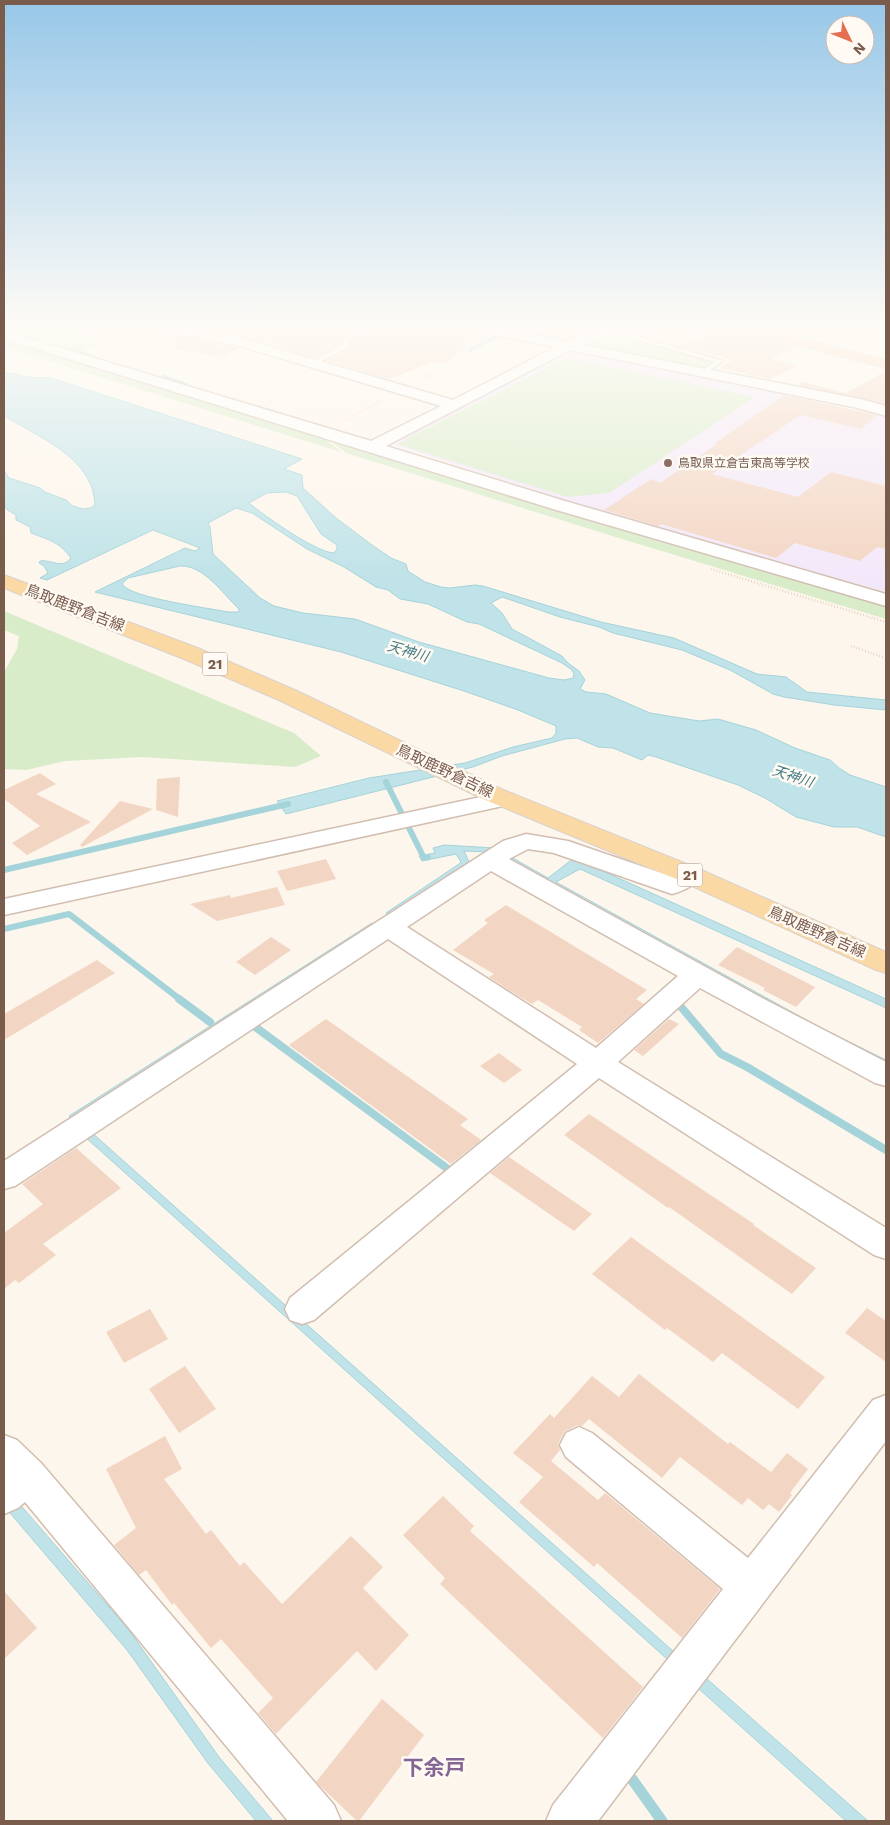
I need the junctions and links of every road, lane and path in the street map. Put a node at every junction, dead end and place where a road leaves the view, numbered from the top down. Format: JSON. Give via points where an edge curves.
{"nodes":[{"id":1,"x":254,"y":410,"type":"edge"},
{"id":2,"x":364,"y":410,"type":"edge"},
{"id":3,"x":445,"y":410,"type":"edge"},
{"id":4,"x":325,"y":432,"type":"junction"},
{"id":5,"x":374,"y":446,"type":"junction"},
{"id":6,"x":4,"y":581,"type":"edge"},
{"id":7,"x":886,"y":600,"type":"edge"},
{"id":8,"x":851,"y":646,"type":"dead end"},
{"id":9,"x":886,"y":658,"type":"edge"},
{"id":10,"x":498,"y":796,"type":"junction"},
{"id":11,"x":490,"y":860,"type":"junction"},
{"id":12,"x":690,"y":875,"type":"junction"},
{"id":13,"x":4,"y":908,"type":"edge"},
{"id":14,"x":388,"y":927,"type":"junction"},
{"id":15,"x":886,"y":963,"type":"edge"},
{"id":16,"x":697,"y":975,"type":"junction"},
{"id":17,"x":598,"y":1063,"type":"junction"},
{"id":18,"x":886,"y":1075,"type":"edge"},
{"id":19,"x":4,"y":1177,"type":"edge"},
{"id":20,"x":886,"y":1245,"type":"edge"},
{"id":21,"x":302,"y":1310,"type":"dead end"},
{"id":22,"x":886,"y":1412,"type":"edge"},
{"id":23,"x":579,"y":1445,"type":"dead end"},
{"id":24,"x":12,"y":1475,"type":"edge"},
{"id":25,"x":751,"y":1586,"type":"junction"},
{"id":26,"x":318,"y":1821,"type":"edge"},
{"id":27,"x":569,"y":1821,"type":"edge"}],
"edges":[{"from":1,"to":4,"type":"street"},
{"from":2,"to":4,"type":"path"},
{"from":3,"to":5,"type":"street"},
{"from":4,"to":5,"type":"street"},
{"from":5,"to":7,"type":"street","via":[[558,505]]},
{"from":6,"to":10,"type":"main road","name":"鳥取鹿野倉吉線","number":"21","via":[[192,654],[289,696]]},
{"from":8,"to":9,"type":"path"},
{"from":10,"to":12,"type":"main road","name":"鳥取鹿野倉吉線","number":"21"},
{"from":10,"to":13,"type":"street"},
{"from":11,"to":12,"type":"street","via":[[526,841],[559,846],[672,886]]},
{"from":11,"to":14,"type":"street"},
{"from":11,"to":16,"type":"street"},
{"from":12,"to":15,"type":"main road","name":"鳥取鹿野倉吉線","number":"21"},
{"from":14,"to":17,"type":"street"},
{"from":14,"to":19,"type":"street"},
{"from":16,"to":17,"type":"street"},
{"from":16,"to":18,"type":"street"},
{"from":17,"to":20,"type":"street"},
{"from":17,"to":21,"type":"street"},
{"from":22,"to":25,"type":"street"},
{"from":23,"to":25,"type":"street"},
{"from":24,"to":26,"type":"street"},
{"from":25,"to":27,"type":"street"}]}
